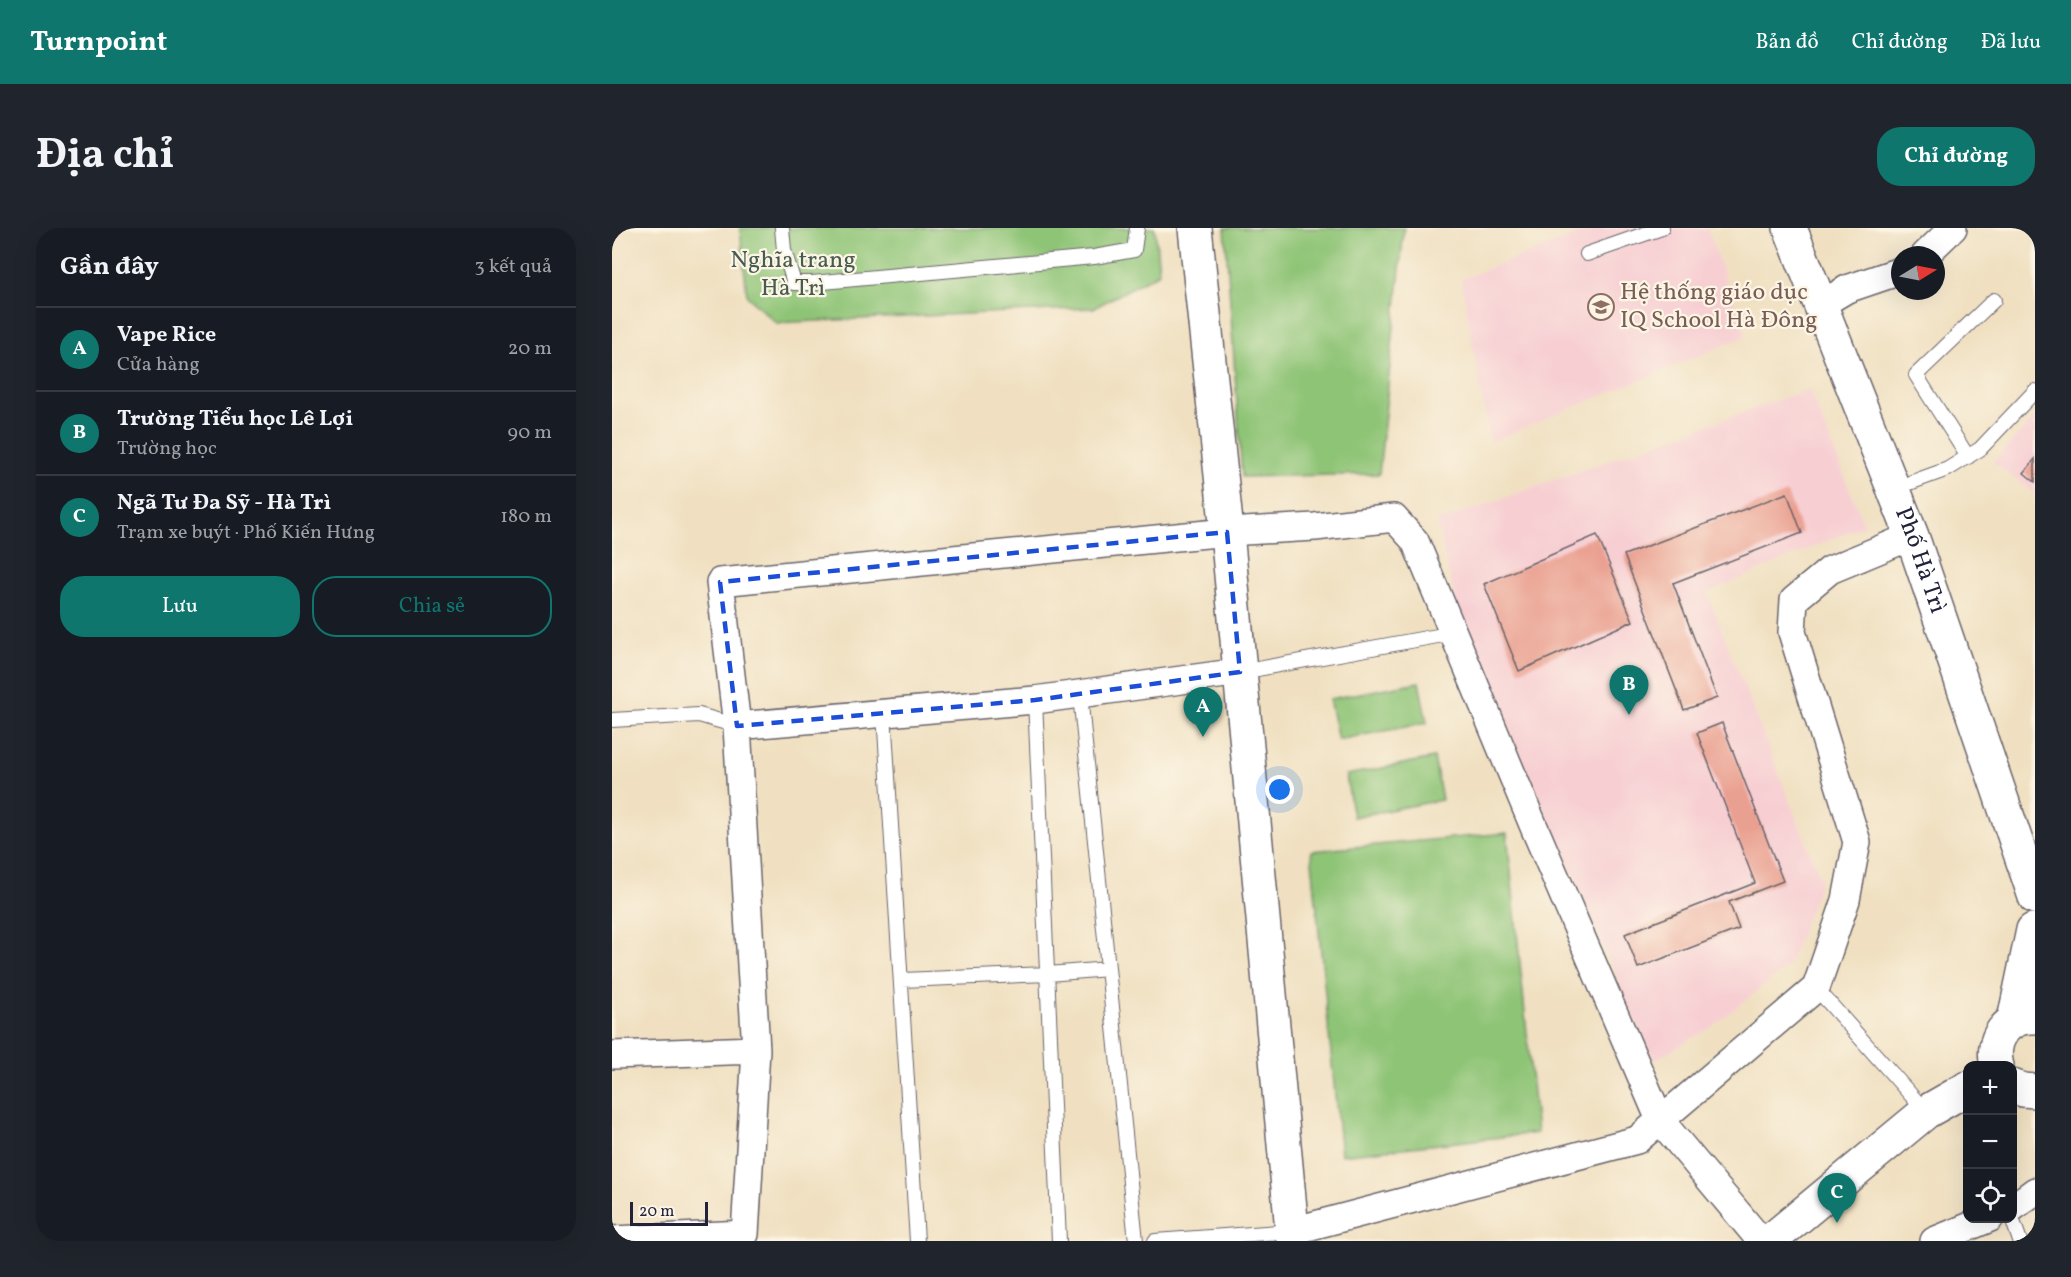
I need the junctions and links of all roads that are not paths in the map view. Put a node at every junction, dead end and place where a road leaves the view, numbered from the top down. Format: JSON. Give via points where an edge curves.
{"nodes":[{"id":1,"x":782,"y":228,"type":"edge"},
{"id":2,"x":1137,"y":228,"type":"edge"},
{"id":3,"x":1195,"y":228,"type":"edge"},
{"id":4,"x":1662,"y":228,"type":"edge"},
{"id":5,"x":1790,"y":228,"type":"edge"},
{"id":6,"x":1953,"y":228,"type":"edge"},
{"id":7,"x":1934,"y":246,"type":"edge"},
{"id":8,"x":1587,"y":254,"type":"dead end"},
{"id":9,"x":1891,"y":274,"type":"edge"},
{"id":10,"x":1994,"y":300,"type":"dead end"},
{"id":11,"x":1820,"y":305,"type":"junction"},
{"id":12,"x":2035,"y":391,"type":"edge"},
{"id":13,"x":1968,"y":457,"type":"junction"},
{"id":14,"x":1893,"y":489,"type":"junction"},
{"id":15,"x":1227,"y":532,"type":"junction"},
{"id":16,"x":1912,"y":536,"type":"junction"},
{"id":17,"x":1454,"y":633,"type":"junction"},
{"id":18,"x":1240,"y":672,"type":"junction"},
{"id":19,"x":1080,"y":695,"type":"junction"},
{"id":20,"x":1035,"y":700,"type":"junction"},
{"id":21,"x":884,"y":713,"type":"junction"},
{"id":22,"x":612,"y":720,"type":"edge"},
{"id":23,"x":737,"y":726,"type":"junction"},
{"id":24,"x":2035,"y":897,"type":"edge"},
{"id":25,"x":2034,"y":921,"type":"edge"},
{"id":26,"x":1108,"y":969,"type":"junction"},
{"id":27,"x":1048,"y":974,"type":"junction"},
{"id":28,"x":902,"y":980,"type":"junction"},
{"id":29,"x":1816,"y":988,"type":"junction"},
{"id":30,"x":2024,"y":1018,"type":"edge"},
{"id":31,"x":756,"y":1050,"type":"junction"},
{"id":32,"x":612,"y":1055,"type":"edge"},
{"id":33,"x":1997,"y":1061,"type":"edge"},
{"id":34,"x":2017,"y":1087,"type":"edge"},
{"id":35,"x":1963,"y":1091,"type":"edge"},
{"id":36,"x":2035,"y":1091,"type":"edge"},
{"id":37,"x":1926,"y":1112,"type":"junction"},
{"id":38,"x":1660,"y":1120,"type":"junction"},
{"id":39,"x":2035,"y":1191,"type":"edge"},
{"id":40,"x":2017,"y":1205,"type":"edge"},
{"id":41,"x":1978,"y":1223,"type":"edge"},
{"id":42,"x":2014,"y":1223,"type":"edge"},
{"id":43,"x":1292,"y":1236,"type":"edge"},
{"id":44,"x":612,"y":1240,"type":"edge"},
{"id":45,"x":917,"y":1241,"type":"edge"},
{"id":46,"x":1059,"y":1241,"type":"edge"},
{"id":47,"x":1136,"y":1241,"type":"edge"},
{"id":48,"x":1155,"y":1241,"type":"edge"},
{"id":49,"x":1761,"y":1241,"type":"edge"},
{"id":50,"x":1770,"y":1241,"type":"edge"},
{"id":51,"x":1934,"y":1241,"type":"edge"},
{"id":52,"x":2020,"y":1241,"type":"edge"}],
"edges":[{"from":1,"to":2,"type":"lane","via":[[794,283],[812,283],[1094,257],[1134,250]]},
{"from":3,"to":15,"type":"street"},
{"from":4,"to":8,"type":"lane"},
{"from":5,"to":11,"type":"street","name":"Phố Hà Trì"},
{"from":6,"to":7,"type":"street"},
{"from":9,"to":11,"type":"street","via":[[1847,290]]},
{"from":10,"to":13,"type":"lane","via":[[1916,375]]},
{"from":11,"to":14,"type":"street","name":"Phố Hà Trì"},
{"from":12,"to":13,"type":"lane"},
{"from":13,"to":14,"type":"lane","via":[[1948,469]]},
{"from":14,"to":16,"type":"street","name":"Phố Hà Trì"},
{"from":15,"to":17,"type":"street","via":[[1395,518],[1415,541]]},
{"from":15,"to":18,"type":"street"},
{"from":15,"to":23,"type":"street","via":[[720,582]]},
{"from":16,"to":24,"type":"street","name":"Phố Hà Trì"},
{"from":16,"to":29,"type":"street","via":[[1830,570],[1794,600],[1792,632],[1857,842],[1846,900]]},
{"from":17,"to":18,"type":"lane"},
{"from":17,"to":38,"type":"street","via":[[1541,824]]},
{"from":18,"to":19,"type":"street"},
{"from":18,"to":43,"type":"street"},
{"from":19,"to":20,"type":"street"},
{"from":19,"to":26,"type":"lane"},
{"from":20,"to":21,"type":"street"},
{"from":20,"to":27,"type":"lane"},
{"from":21,"to":23,"type":"street"},
{"from":21,"to":28,"type":"lane"},
{"from":22,"to":23,"type":"lane","via":[[699,715]]},
{"from":23,"to":31,"type":"street"},
{"from":25,"to":30,"type":"street"},
{"from":26,"to":27,"type":"lane"},
{"from":26,"to":47,"type":"lane"},
{"from":27,"to":28,"type":"lane"},
{"from":27,"to":46,"type":"lane"},
{"from":28,"to":45,"type":"lane"},
{"from":29,"to":37,"type":"lane"},
{"from":29,"to":38,"type":"street"},
{"from":30,"to":33,"type":"street","via":[[2000,1034],[1995,1046]]},
{"from":31,"to":32,"type":"street"},
{"from":31,"to":44,"type":"street","via":[[745,1233]]},
{"from":34,"to":36,"type":"street"},
{"from":35,"to":37,"type":"street"},
{"from":37,"to":50,"type":"street"},
{"from":38,"to":43,"type":"street","via":[[1637,1140]]},
{"from":38,"to":49,"type":"street"},
{"from":39,"to":40,"type":"street"},
{"from":41,"to":51,"type":"street"},
{"from":42,"to":52,"type":"lane"},
{"from":43,"to":48,"type":"lane"}]}
